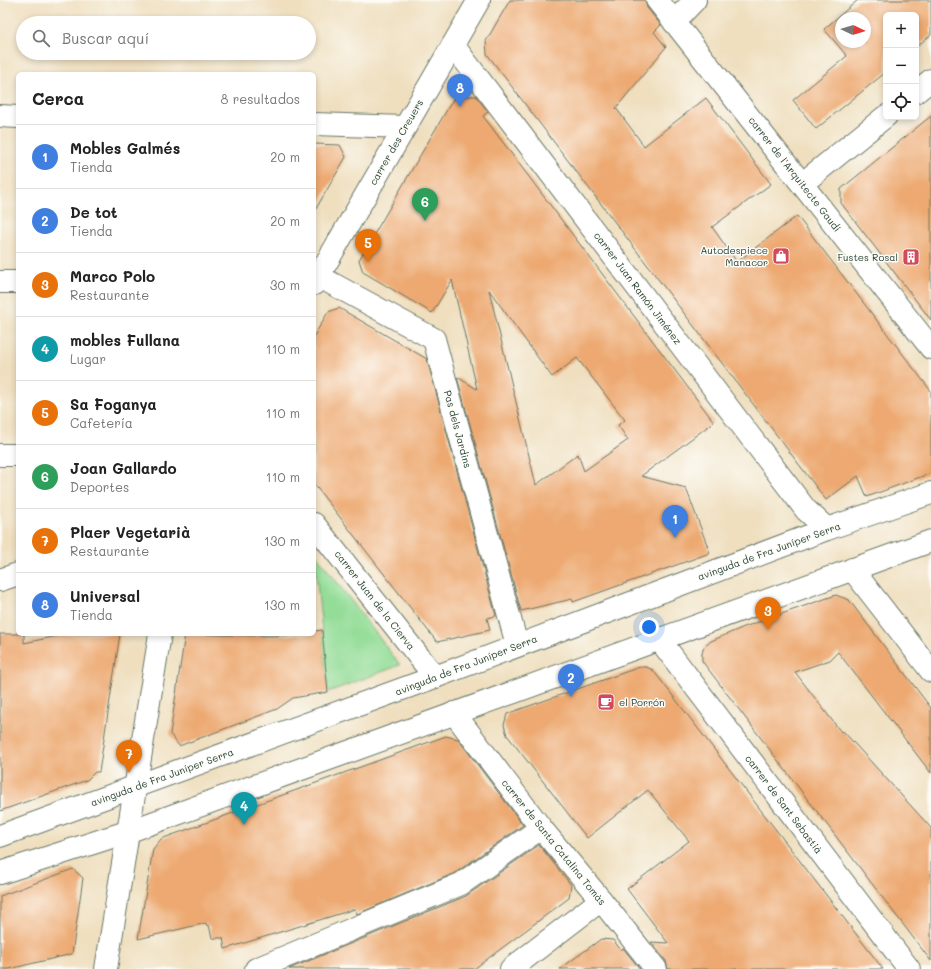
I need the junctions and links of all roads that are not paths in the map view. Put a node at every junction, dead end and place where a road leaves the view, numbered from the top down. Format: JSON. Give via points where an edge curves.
{"nodes":[{"id":1,"x":479,"y":0,"type":"edge"},
{"id":2,"x":657,"y":0,"type":"edge"},
{"id":3,"x":695,"y":0,"type":"edge"},
{"id":4,"x":674,"y":22,"type":"junction"},
{"id":5,"x":453,"y":45,"type":"junction"},
{"id":6,"x":931,"y":80,"type":"edge"},
{"id":7,"x":919,"y":90,"type":"edge"},
{"id":8,"x":0,"y":116,"type":"edge"},
{"id":9,"x":16,"y":117,"type":"edge"},
{"id":10,"x":883,"y":118,"type":"edge"},
{"id":11,"x":316,"y":124,"type":"edge"},
{"id":12,"x":405,"y":127,"type":"junction"},
{"id":13,"x":803,"y":183,"type":"junction"},
{"id":14,"x":316,"y":280,"type":"edge"},
{"id":15,"x":0,"y":282,"type":"edge"},
{"id":16,"x":16,"y":282,"type":"edge"},
{"id":17,"x":931,"y":348,"type":"edge"},
{"id":18,"x":0,"y":455,"type":"edge"},
{"id":19,"x":16,"y":456,"type":"edge"},
{"id":20,"x":931,"y":493,"type":"edge"},
{"id":21,"x":316,"y":527,"type":"edge"},
{"id":22,"x":827,"y":529,"type":"junction"},
{"id":23,"x":931,"y":541,"type":"edge"},
{"id":24,"x":852,"y":569,"type":"junction"},
{"id":25,"x":16,"y":575,"type":"edge"},
{"id":26,"x":0,"y":580,"type":"edge"},
{"id":27,"x":160,"y":636,"type":"edge"},
{"id":28,"x":659,"y":639,"type":"junction"},
{"id":29,"x":517,"y":645,"type":"junction"},
{"id":30,"x":931,"y":671,"type":"edge"},
{"id":31,"x":435,"y":677,"type":"junction"},
{"id":32,"x":454,"y":714,"type":"junction"},
{"id":33,"x":136,"y":786,"type":"junction"},
{"id":34,"x":541,"y":828,"type":"junction"},
{"id":35,"x":130,"y":831,"type":"junction"},
{"id":36,"x":0,"y":836,"type":"edge"},
{"id":37,"x":0,"y":873,"type":"edge"},
{"id":38,"x":602,"y":900,"type":"junction"},
{"id":39,"x":106,"y":969,"type":"edge"},
{"id":40,"x":256,"y":969,"type":"edge"},
{"id":41,"x":512,"y":969,"type":"edge"},
{"id":42,"x":656,"y":969,"type":"edge"},
{"id":43,"x":909,"y":969,"type":"edge"}],
"edges":[{"from":1,"to":5,"type":"street","name":"carrer des Creuers"},
{"from":2,"to":4,"type":"street","name":"carrer de l'Arquitecte Gaudí"},
{"from":3,"to":4,"type":"street"},
{"from":4,"to":13,"type":"street","name":"carrer de l'Arquitecte Gaudí"},
{"from":5,"to":12,"type":"street","name":"carrer des Creuers"},
{"from":5,"to":22,"type":"street","name":"carrer Juan Ramón Jiménez","via":[[802,504]]},
{"from":6,"to":7,"type":"street"},
{"from":8,"to":9,"type":"street"},
{"from":10,"to":13,"type":"street"},
{"from":11,"to":12,"type":"street"},
{"from":12,"to":14,"type":"street","name":"carrer des Creuers"},
{"from":13,"to":17,"type":"street","name":"carrer de l'Arquitecte Gaudí"},
{"from":14,"to":29,"type":"street","name":"Pas dels Jardins","via":[[434,340]]},
{"from":15,"to":16,"type":"street"},
{"from":18,"to":19,"type":"street"},
{"from":20,"to":22,"type":"street","name":"avinguda de Fra Juníper Serra"},
{"from":21,"to":31,"type":"street","name":"carrer Juan de la Cierva"},
{"from":22,"to":29,"type":"street","name":"avinguda de Fra Juníper Serra"},
{"from":23,"to":24,"type":"street"},
{"from":24,"to":28,"type":"street"},
{"from":24,"to":30,"type":"street"},
{"from":25,"to":26,"type":"street"},
{"from":27,"to":33,"type":"street"},
{"from":28,"to":32,"type":"street"},
{"from":28,"to":43,"type":"street","name":"carrer de Sant Sebastià"},
{"from":29,"to":31,"type":"street","name":"avinguda de Fra Juníper Serra"},
{"from":31,"to":33,"type":"street","name":"avinguda de Fra Juníper Serra"},
{"from":32,"to":34,"type":"street","name":"carrer de Santa Catalina Tomàs"},
{"from":32,"to":35,"type":"street"},
{"from":33,"to":35,"type":"street"},
{"from":33,"to":36,"type":"street","name":"avinguda de Fra Juníper Serra"},
{"from":34,"to":38,"type":"street","name":"carrer de Santa Catalina Tomàs"},
{"from":34,"to":40,"type":"street","via":[[461,884]]},
{"from":35,"to":37,"type":"street"},
{"from":35,"to":39,"type":"street"},
{"from":38,"to":41,"type":"street"},
{"from":38,"to":42,"type":"street","name":"carrer de Santa Catalina Tomàs"}]}
